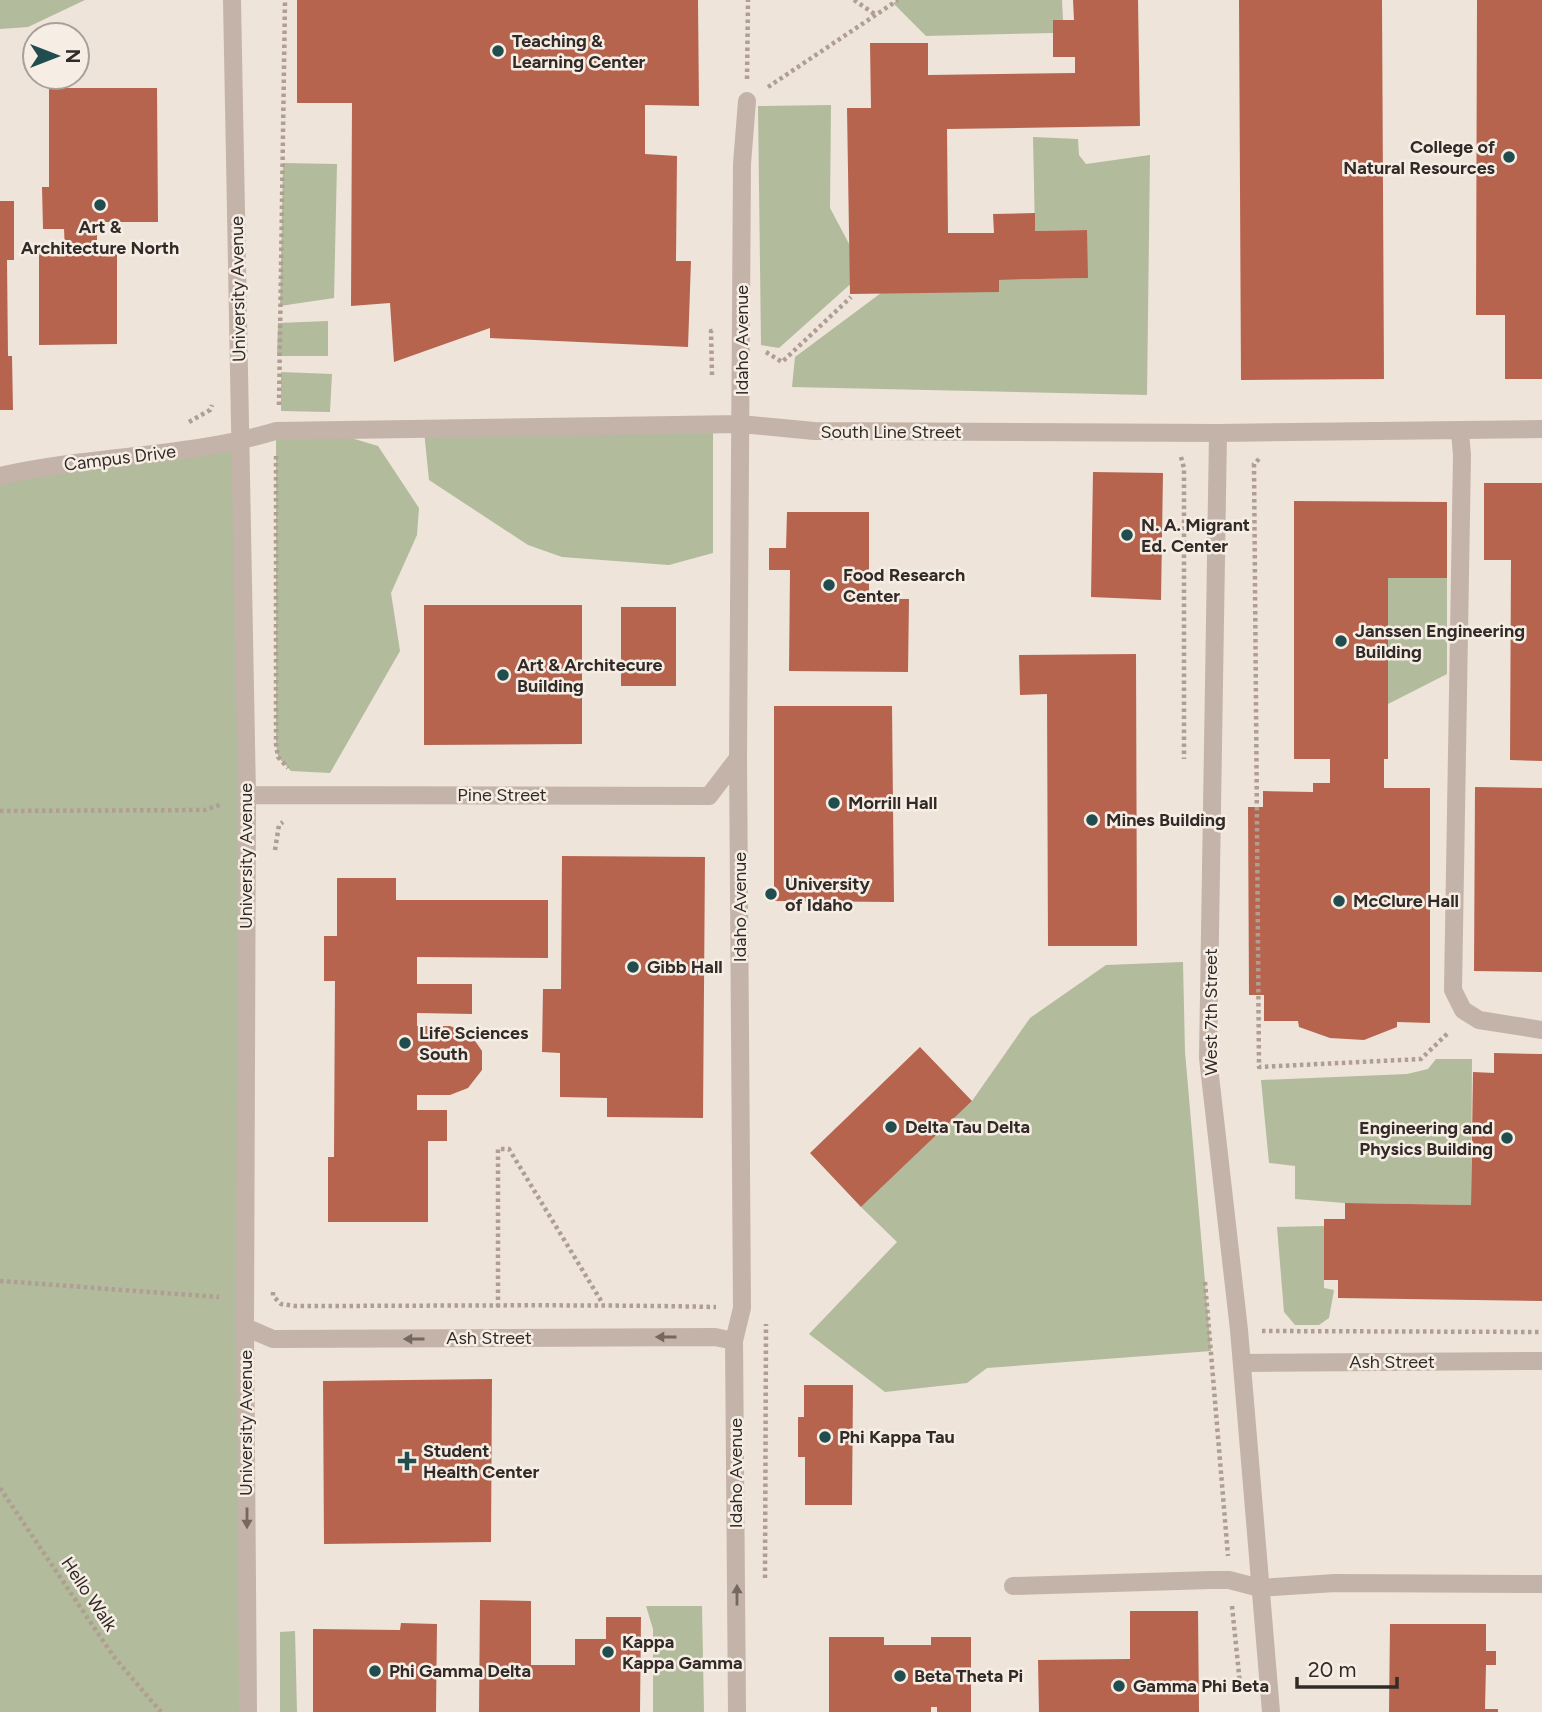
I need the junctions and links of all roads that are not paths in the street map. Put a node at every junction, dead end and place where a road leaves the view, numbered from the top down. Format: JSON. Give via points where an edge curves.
{"nodes":[{"id":1,"x":232,"y":0,"type":"edge"},
{"id":2,"x":747,"y":101,"type":"road end"},
{"id":3,"x":741,"y":424,"type":"junction"},
{"id":4,"x":1542,"y":429,"type":"edge"},
{"id":5,"x":1460,"y":432,"type":"junction"},
{"id":6,"x":1218,"y":433,"type":"junction"},
{"id":7,"x":241,"y":442,"type":"junction"},
{"id":8,"x":0,"y":477,"type":"edge"},
{"id":9,"x":738,"y":758,"type":"junction"},
{"id":10,"x":247,"y":795,"type":"junction"},
{"id":11,"x":1542,"y":1030,"type":"edge"},
{"id":12,"x":245,"y":1327,"type":"junction"},
{"id":13,"x":734,"y":1341,"type":"junction"},
{"id":14,"x":1542,"y":1360,"type":"edge"},
{"id":15,"x":1242,"y":1363,"type":"junction"},
{"id":16,"x":1542,"y":1584,"type":"edge"},
{"id":17,"x":1013,"y":1586,"type":"dead end"},
{"id":18,"x":1260,"y":1588,"type":"junction"},
{"id":19,"x":248,"y":1712,"type":"edge"},
{"id":20,"x":737,"y":1712,"type":"edge"},
{"id":21,"x":1271,"y":1712,"type":"edge"}],
"edges":[{"from":1,"to":7,"type":"street","name":"University Avenue"},
{"from":2,"to":3,"type":"street","name":"Idaho Avenue","via":[[742,164]]},
{"from":3,"to":6,"type":"street","name":"South Line Street","via":[[814,431]]},
{"from":3,"to":7,"type":"street","name":"South Line Street","via":[[276,431]]},
{"from":3,"to":9,"type":"street","name":"Idaho Avenue"},
{"from":4,"to":5,"type":"street","name":"South Line Street"},
{"from":5,"to":6,"type":"street","name":"South Line Street"},
{"from":5,"to":11,"type":"street","via":[[1453,990],[1463,1010],[1479,1020]]},
{"from":6,"to":15,"type":"street","name":"West 7th Street","via":[[1208,1058]]},
{"from":7,"to":8,"type":"street","name":"Campus Drive","via":[[35,468]]},
{"from":7,"to":10,"type":"street","name":"University Avenue"},
{"from":9,"to":10,"type":"street","name":"Pine Street","via":[[709,796]]},
{"from":9,"to":13,"type":"street","name":"Idaho Avenue","via":[[742,1308]]},
{"from":10,"to":12,"type":"street","name":"University Avenue"},
{"from":13,"to":12,"type":"street","name":"Ash Street","one_way":true,"via":[[715,1337],[273,1339]]},
{"from":12,"to":19,"type":"street","name":"University Avenue","one_way":true},
{"from":20,"to":13,"type":"street","name":"Idaho Avenue","one_way":true},
{"from":14,"to":15,"type":"street","name":"Ash Street"},
{"from":15,"to":18,"type":"street","name":"West 7th Street"},
{"from":16,"to":18,"type":"street","via":[[1335,1583]]},
{"from":17,"to":18,"type":"street","via":[[1230,1580]]},
{"from":18,"to":21,"type":"street","name":"West 7th Street"}]}
